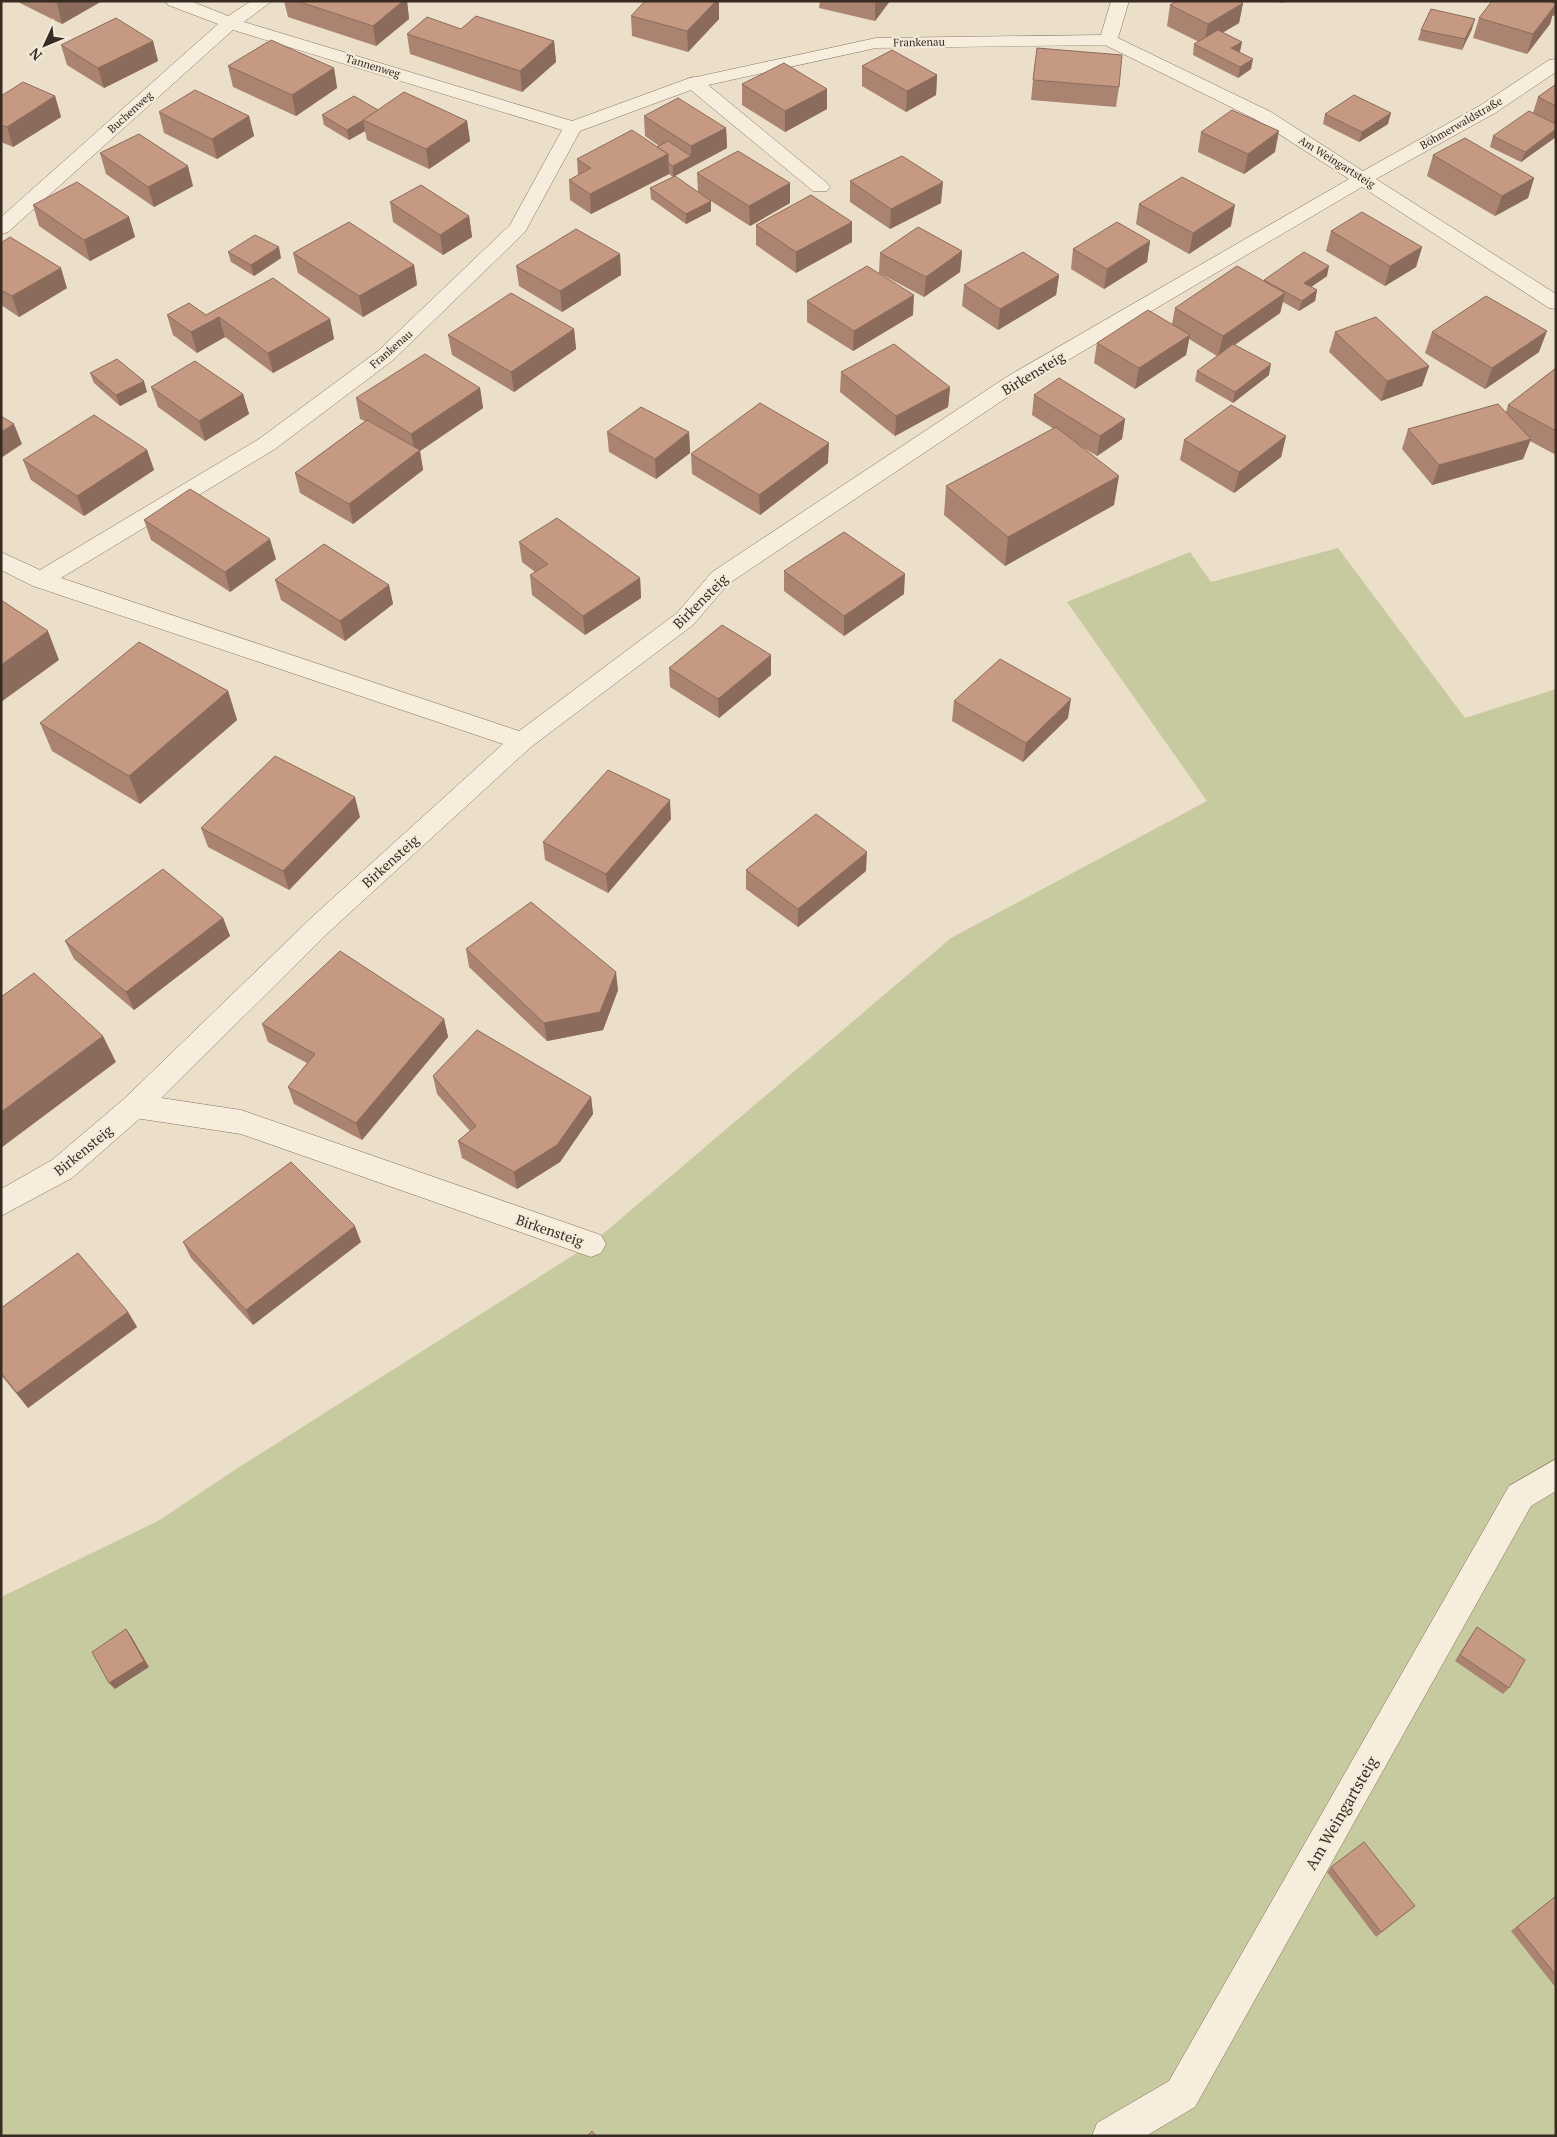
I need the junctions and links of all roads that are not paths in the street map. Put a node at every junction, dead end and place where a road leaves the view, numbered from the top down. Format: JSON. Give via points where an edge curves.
{"nodes":[{"id":1,"x":174,"y":1,"type":"edge"},
{"id":2,"x":263,"y":1,"type":"edge"},
{"id":3,"x":1120,"y":1,"type":"edge"},
{"id":4,"x":230,"y":23,"type":"junction"},
{"id":5,"x":1108,"y":40,"type":"junction"},
{"id":6,"x":1556,"y":64,"type":"edge"},
{"id":7,"x":694,"y":83,"type":"junction"},
{"id":8,"x":573,"y":127,"type":"junction"},
{"id":9,"x":1364,"y":178,"type":"junction"},
{"id":10,"x":820,"y":187,"type":"dead end"},
{"id":11,"x":1,"y":228,"type":"edge"},
{"id":12,"x":1556,"y":303,"type":"edge"},
{"id":13,"x":1,"y":560,"type":"edge"},
{"id":14,"x":41,"y":580,"type":"junction"},
{"id":15,"x":522,"y":741,"type":"junction"},
{"id":16,"x":135,"y":1106,"type":"junction"},
{"id":17,"x":1,"y":1204,"type":"edge"},
{"id":18,"x":591,"y":1244,"type":"dead end"},
{"id":19,"x":1556,"y":1474,"type":"edge"},
{"id":20,"x":1110,"y":2136,"type":"edge"}],
"edges":[{"from":1,"to":4,"type":"street","name":"Tannenweg"},
{"from":2,"to":4,"type":"street","name":"Buchenweg"},
{"from":3,"to":5,"type":"street"},
{"from":4,"to":8,"type":"street","name":"Tannenweg"},
{"from":4,"to":11,"type":"street","name":"Buchenweg"},
{"from":5,"to":7,"type":"street","name":"Frankenau","via":[[876,43]]},
{"from":5,"to":9,"type":"street","name":"Am Weingartsteig","via":[[1264,116]]},
{"from":6,"to":9,"type":"street","name":"Böhmerwaldstraße","via":[[1488,109]]},
{"from":7,"to":8,"type":"street","name":"Frankenau"},
{"from":7,"to":10,"type":"street"},
{"from":8,"to":14,"type":"street","name":"Frankenau","via":[[518,228],[385,356],[267,444]]},
{"from":9,"to":12,"type":"street","name":"Am Weingartsteig"},
{"from":9,"to":15,"type":"street","name":"Birkensteig","via":[[1016,382],[720,578],[686,619]]},
{"from":13,"to":14,"type":"street"},
{"from":14,"to":15,"type":"street"},
{"from":15,"to":16,"type":"street","name":"Birkensteig","via":[[321,924]]},
{"from":16,"to":17,"type":"street","name":"Birkensteig","via":[[62,1169]]},
{"from":16,"to":18,"type":"street","name":"Birkensteig","via":[[240,1122]]},
{"from":19,"to":20,"type":"street","name":"Am Weingartsteig","via":[[1520,1496],[1182,2094]]}]}
